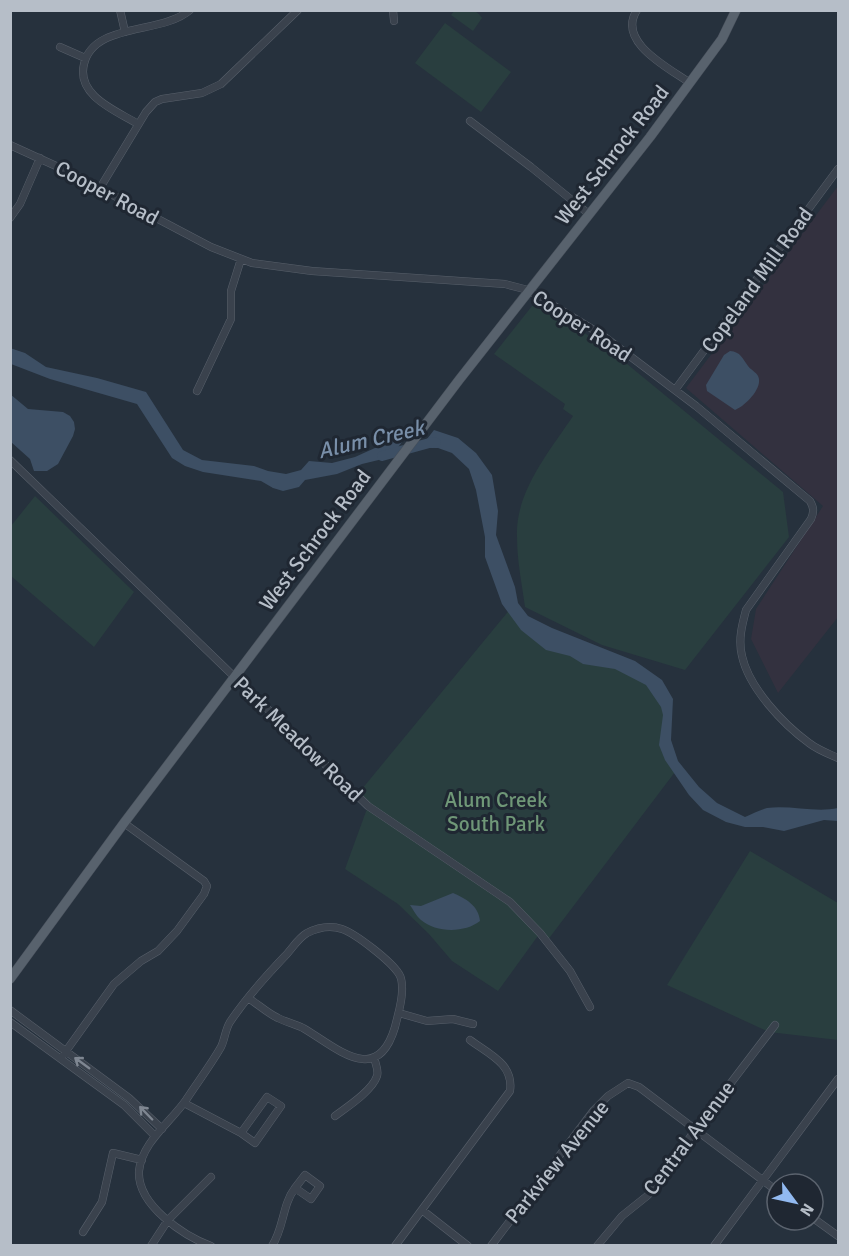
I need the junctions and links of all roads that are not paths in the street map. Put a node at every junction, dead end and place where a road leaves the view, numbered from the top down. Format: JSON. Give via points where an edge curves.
{"nodes":[{"id":1,"x":120,"y":10,"type":"edge"},
{"id":2,"x":190,"y":10,"type":"edge"},
{"id":3,"x":298,"y":10,"type":"edge"},
{"id":4,"x":393,"y":10,"type":"edge"},
{"id":5,"x":637,"y":10,"type":"edge"},
{"id":6,"x":736,"y":10,"type":"edge"},
{"id":7,"x":394,"y":21,"type":"dead end"},
{"id":8,"x":125,"y":32,"type":"junction"},
{"id":9,"x":60,"y":47,"type":"dead end"},
{"id":10,"x":85,"y":58,"type":"junction"},
{"id":11,"x":690,"y":83,"type":"junction"},
{"id":12,"x":470,"y":121,"type":"dead end"},
{"id":13,"x":138,"y":124,"type":"junction"},
{"id":14,"x":10,"y":145,"type":"edge"},
{"id":15,"x":40,"y":158,"type":"junction"},
{"id":16,"x":838,"y":169,"type":"edge"},
{"id":17,"x":100,"y":188,"type":"junction"},
{"id":18,"x":590,"y":214,"type":"junction"},
{"id":19,"x":10,"y":218,"type":"edge"},
{"id":20,"x":241,"y":259,"type":"junction"},
{"id":21,"x":528,"y":290,"type":"junction"},
{"id":22,"x":675,"y":390,"type":"junction"},
{"id":23,"x":197,"y":391,"type":"dead end"},
{"id":24,"x":10,"y":460,"type":"edge"},
{"id":25,"x":234,"y":677,"type":"junction"},
{"id":26,"x":838,"y":758,"type":"edge"},
{"id":27,"x":124,"y":823,"type":"junction"},
{"id":28,"x":10,"y":979,"type":"edge"},
{"id":29,"x":248,"y":998,"type":"junction"},
{"id":30,"x":590,"y":1007,"type":"dead end"},
{"id":31,"x":10,"y":1010,"type":"edge"},
{"id":32,"x":399,"y":1013,"type":"junction"},
{"id":33,"x":10,"y":1022,"type":"edge"},
{"id":34,"x":473,"y":1024,"type":"dead end"},
{"id":35,"x":775,"y":1025,"type":"dead end"},
{"id":36,"x":470,"y":1040,"type":"dead end"},
{"id":37,"x":66,"y":1051,"type":"junction"},
{"id":38,"x":61,"y":1058,"type":"junction"},
{"id":39,"x":374,"y":1058,"type":"junction"},
{"id":40,"x":838,"y":1080,"type":"edge"},
{"id":41,"x":184,"y":1102,"type":"junction"},
{"id":42,"x":335,"y":1116,"type":"dead end"},
{"id":43,"x":162,"y":1130,"type":"junction"},
{"id":44,"x":695,"y":1130,"type":"junction"},
{"id":45,"x":241,"y":1133,"type":"junction"},
{"id":46,"x":155,"y":1136,"type":"junction"},
{"id":47,"x":142,"y":1160,"type":"junction"},
{"id":48,"x":211,"y":1177,"type":"dead end"},
{"id":49,"x":762,"y":1181,"type":"junction"},
{"id":50,"x":765,"y":1183,"type":"edge"},
{"id":51,"x":295,"y":1188,"type":"dead end"},
{"id":52,"x":422,"y":1210,"type":"junction"},
{"id":53,"x":168,"y":1221,"type":"junction"},
{"id":54,"x":825,"y":1227,"type":"edge"},
{"id":55,"x":83,"y":1232,"type":"dead end"},
{"id":56,"x":838,"y":1236,"type":"edge"},
{"id":57,"x":151,"y":1245,"type":"edge"},
{"id":58,"x":211,"y":1245,"type":"edge"},
{"id":59,"x":272,"y":1245,"type":"edge"},
{"id":60,"x":395,"y":1245,"type":"edge"},
{"id":61,"x":468,"y":1245,"type":"edge"},
{"id":62,"x":491,"y":1245,"type":"edge"},
{"id":63,"x":597,"y":1245,"type":"edge"},
{"id":64,"x":714,"y":1245,"type":"edge"}],
"edges":[{"from":1,"to":8,"type":"street"},
{"from":2,"to":8,"type":"street","via":[[177,19]]},
{"from":3,"to":13,"type":"street","via":[[221,84],[202,93],[155,102]]},
{"from":4,"to":7,"type":"street"},
{"from":5,"to":11,"type":"street","via":[[632,27],[635,39]]},
{"from":6,"to":11,"type":"main road","name":"West Schrock Road","via":[[722,39]]},
{"from":8,"to":10,"type":"street","via":[[98,42]]},
{"from":9,"to":10,"type":"street"},
{"from":10,"to":13,"type":"street","via":[[83,76],[88,91]]},
{"from":11,"to":18,"type":"main road","name":"West Schrock Road"},
{"from":12,"to":18,"type":"street"},
{"from":13,"to":17,"type":"street"},
{"from":14,"to":15,"type":"street","name":"Cooper Road"},
{"from":15,"to":17,"type":"street","name":"Cooper Road"},
{"from":15,"to":19,"type":"street"},
{"from":16,"to":22,"type":"street","name":"Copeland Mill Road"},
{"from":17,"to":20,"type":"street","name":"Cooper Road"},
{"from":18,"to":21,"type":"main road","name":"West Schrock Road"},
{"from":20,"to":21,"type":"street","name":"Cooper Road","via":[[295,270],[505,284]]},
{"from":20,"to":23,"type":"street","via":[[231,291],[231,319]]},
{"from":21,"to":22,"type":"street","name":"Cooper Road","via":[[602,335]]},
{"from":21,"to":25,"type":"main road","name":"West Schrock Road"},
{"from":22,"to":26,"type":"street","name":"Cooper Road","via":[[813,507],[811,519],[746,610],[740,642],[747,672],[776,712],[810,744]]},
{"from":24,"to":25,"type":"street","name":"Park Meadow Road"},
{"from":25,"to":27,"type":"main road","name":"West Schrock Road"},
{"from":25,"to":30,"type":"street","name":"Park Meadow Road","via":[[368,806],[510,902],[570,971]]},
{"from":27,"to":28,"type":"main road","name":"West Schrock Road"},
{"from":27,"to":37,"type":"street","via":[[207,886],[158,951],[114,984]]},
{"from":29,"to":32,"type":"street","via":[[303,936],[328,927],[340,928],[399,974]]},
{"from":29,"to":39,"type":"street","via":[[346,1056]]},
{"from":29,"to":41,"type":"street","via":[[228,1024],[219,1050]]},
{"from":31,"to":37,"type":"street"},
{"from":32,"to":34,"type":"street","via":[[427,1021],[453,1019]]},
{"from":32,"to":39,"type":"street","via":[[387,1046]]},
{"from":33,"to":38,"type":"street"},
{"from":35,"to":44,"type":"street","name":"Central Avenue"},
{"from":36,"to":52,"type":"street","via":[[506,1068],[511,1083],[506,1099]]},
{"from":37,"to":38,"type":"street"},
{"from":43,"to":37,"type":"street","one_way":true,"via":[[142,1108]]},
{"from":38,"to":46,"type":"street","via":[[136,1115]]},
{"from":39,"to":42,"type":"street","via":[[376,1079]]},
{"from":40,"to":49,"type":"street"},
{"from":41,"to":43,"type":"street"},
{"from":41,"to":45,"type":"street"},
{"from":43,"to":46,"type":"street"},
{"from":44,"to":49,"type":"street"},
{"from":44,"to":62,"type":"street","name":"Parkview Avenue","via":[[639,1087],[628,1083],[594,1110]]},
{"from":44,"to":63,"type":"street","name":"Central Avenue","via":[[656,1187],[622,1216]]},
{"from":45,"to":45,"type":"street","via":[[255,1143],[281,1106],[267,1097]]},
{"from":46,"to":47,"type":"street"},
{"from":47,"to":53,"type":"street","via":[[139,1172],[143,1188],[152,1205]]},
{"from":47,"to":55,"type":"street","via":[[113,1153],[102,1202]]},
{"from":48,"to":53,"type":"street"},
{"from":49,"to":50,"type":"street"},
{"from":49,"to":64,"type":"street"},
{"from":51,"to":59,"type":"street"},
{"from":52,"to":60,"type":"street"},
{"from":52,"to":61,"type":"street"},
{"from":53,"to":57,"type":"street"},
{"from":53,"to":58,"type":"street"},
{"from":54,"to":56,"type":"street"}]}
